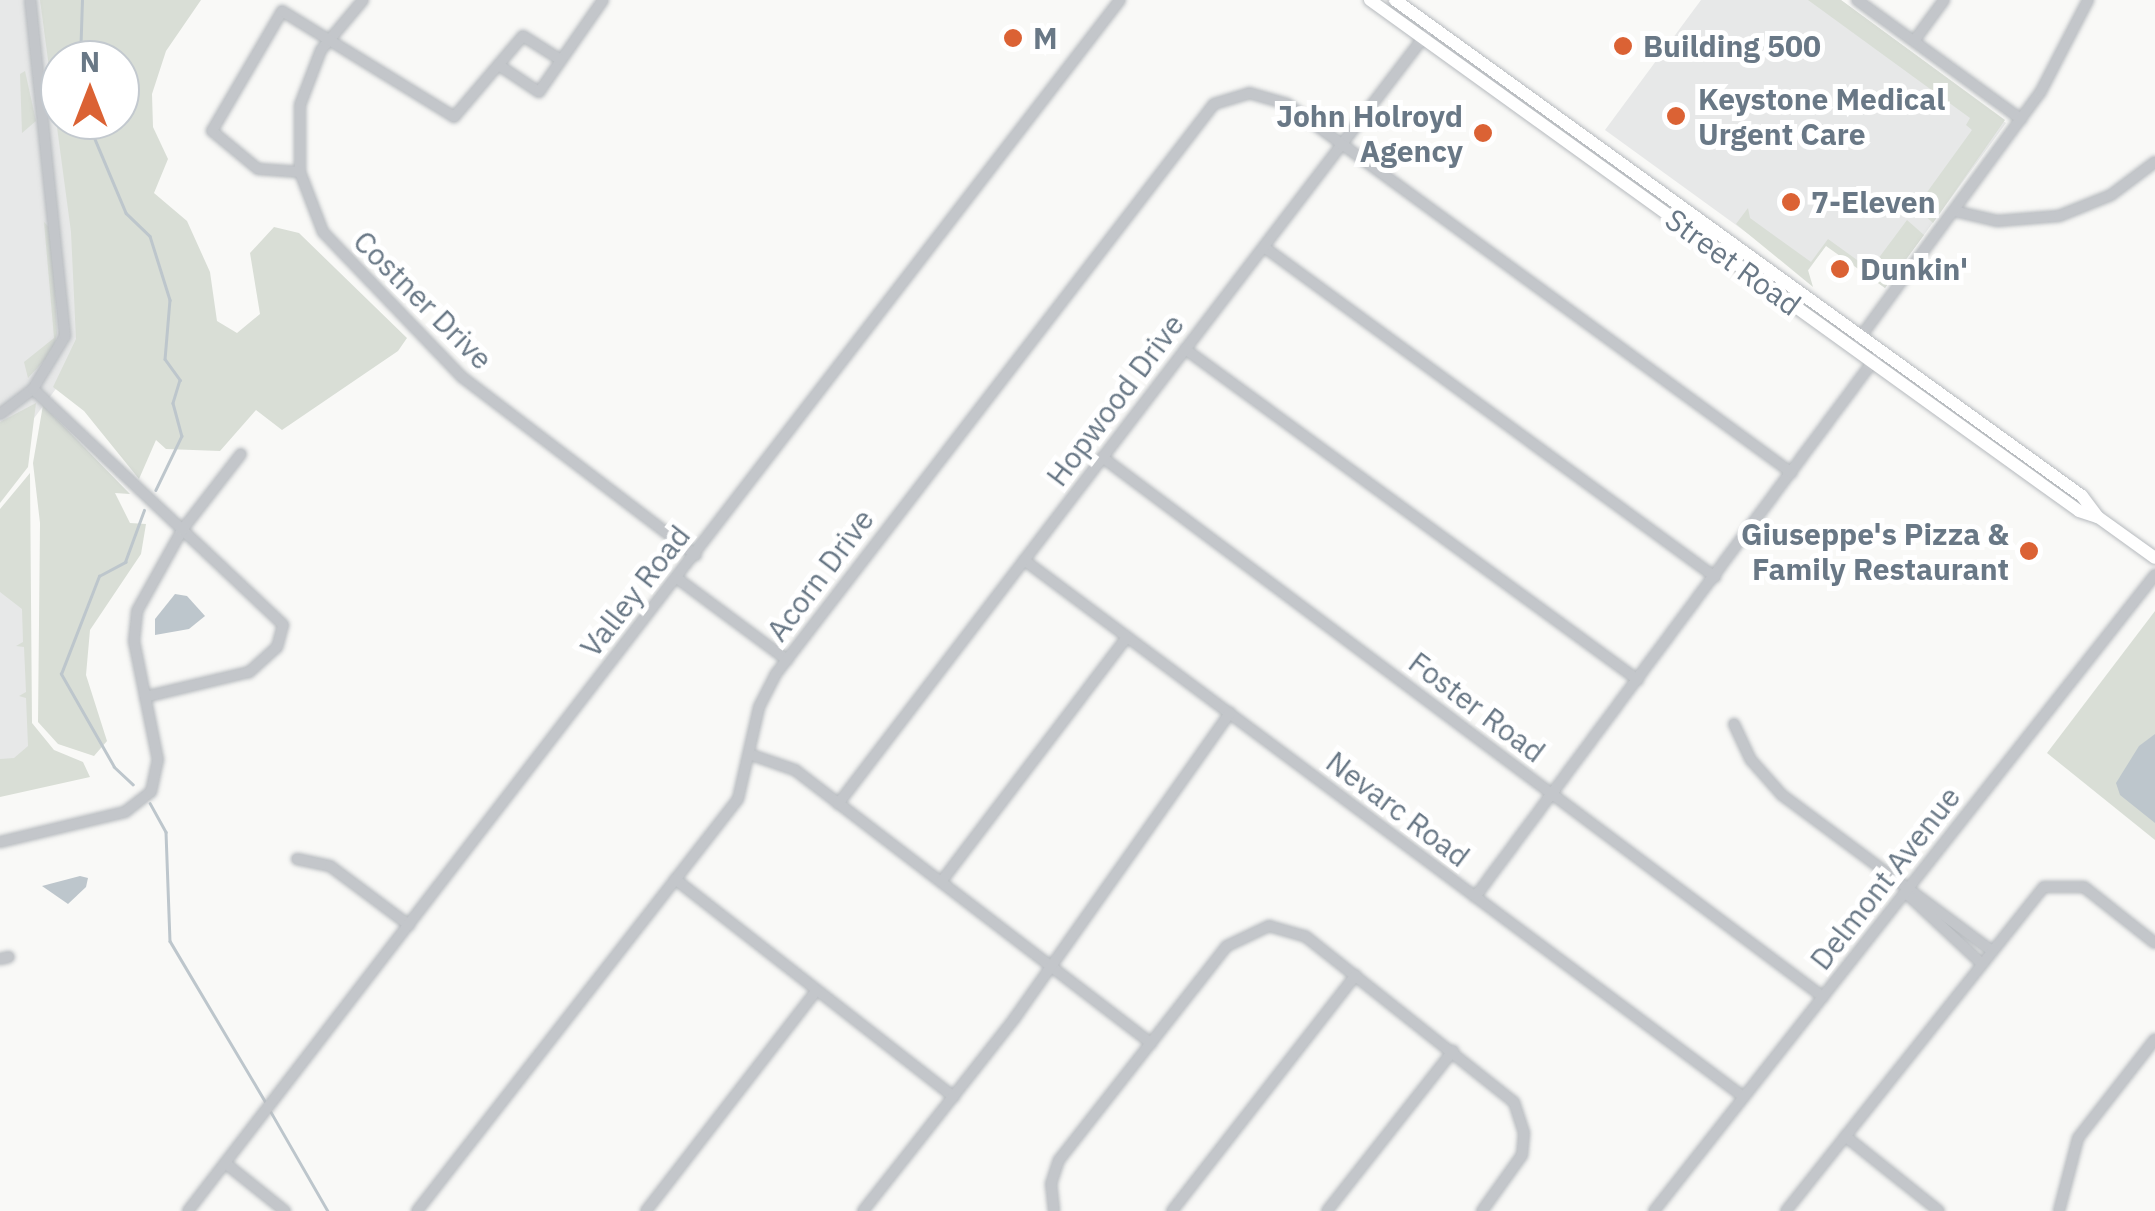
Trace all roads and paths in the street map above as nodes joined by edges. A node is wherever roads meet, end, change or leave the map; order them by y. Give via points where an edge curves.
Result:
1 (30, 0) edge
2 (363, 0) edge
3 (603, 0) edge
4 (1120, 0) edge
5 (1370, 0) edge
6 (1395, 0) edge
7 (1857, 0) edge
8 (1944, 0) edge
9 (2088, 0) edge
10 (1428, 32) junction
11 (327, 41) junction
12 (1914, 41) junction
13 (561, 60) junction
14 (500, 66) junction
15 (2021, 119) junction
16 (1342, 144) junction
17 (2155, 162) edge
18 (300, 172) junction
19 (1954, 211) junction
20 (1264, 247) junction
21 (1857, 342) junction
22 (1185, 349) junction
23 (1877, 357) junction
24 (34, 389) junction
25 (0, 414) edge
26 (241, 454) dead end
27 (1102, 457) junction
28 (1792, 473) junction
29 (182, 530) junction
30 (696, 555) junction
31 (2155, 558) edge
32 (1024, 560) junction
33 (2155, 575) edge
34 (1715, 576) junction
35 (678, 579) junction
36 (1127, 637) junction
37 (787, 660) junction
38 (1638, 680) junction
39 (145, 697) junction
40 (1230, 713) junction
41 (1734, 724) dead end
42 (749, 754) junction
43 (1553, 794) junction
44 (838, 804) junction
45 (0, 842) edge
46 (297, 859) dead end
47 (676, 879) junction
48 (940, 882) junction
49 (1906, 892) junction
50 (1475, 898) junction
51 (410, 925) junction
52 (2155, 943) edge
53 (1991, 950) junction
54 (1981, 963) junction
55 (1051, 966) junction
56 (1356, 975) junction
57 (817, 990) junction
58 (1823, 997) junction
59 (2155, 1039) edge
60 (1151, 1043) junction
61 (1453, 1051) junction
62 (954, 1097) junction
63 (1744, 1098) junction
64 (1845, 1136) junction
65 (225, 1163) junction
66 (188, 1211) edge
67 (285, 1211) edge
68 (417, 1211) edge
69 (646, 1211) edge
70 (863, 1211) edge
71 (1054, 1211) edge
72 (1172, 1211) edge
73 (1327, 1211) edge
74 (1482, 1211) edge
75 (1654, 1211) edge
76 (1786, 1211) edge
77 (1939, 1211) edge
78 (2059, 1211) edge

1 - 24 street via 65,336 61,353
2 - 11 street, Costner Drive
3 - 13 street
4 - 30 street, Valley Road
5 - 10 main road, Street Road
6 - 10 main road, Street Road
7 - 12 street
8 - 12 street
9 - 15 street
10 - 16 street, Hopwood Drive
10 - 21 main road, Street Road
11 - 14 street via 454,117
11 - 18 street, Costner Drive via 300,105
11 - 18 street via 282,11 212,125 214,138 258,169
12 - 15 street
13 - 14 street via 523,36
13 - 14 street via 539,92
15 - 19 street
16 - 20 street, Hopwood Drive
16 - 28 street, Acorn Drive
16 - 37 street, Acorn Drive via 1270,96 1235,95 1207,110
17 - 19 street via 2111,195 2059,216 1997,221
18 - 30 street, Costner Drive via 330,243 422,340
19 - 21 street
20 - 22 street, Hopwood Drive
20 - 34 street
21 - 23 main road, Street Road
22 - 27 street, Hopwood Drive
22 - 38 street
23 - 28 street
23 - 31 main road, Street Road via 2079,511
24 - 25 street
24 - 29 street
26 - 29 street
27 - 32 street, Hopwood Drive
27 - 43 street, Foster Road
28 - 34 street
29 - 39 street via 137,612 134,641
29 - 39 street via 273,609 283,633 250,672
30 - 35 street, Valley Road
32 - 36 street, Nevarc Road
32 - 44 street, Hopwood Drive
33 - 49 street, Delmont Avenue
34 - 38 street
35 - 37 street
35 - 51 street, Valley Road
36 - 40 street, Nevarc Road
36 - 48 street
37 - 42 street, Acorn Drive via 764,694
38 - 43 street
39 - 45 street via 158,760 152,792 125,812
40 - 50 street, Nevarc Road
40 - 55 street
41 - 49 street via 1774,787
42 - 44 street via 782,763
42 - 47 street, Acorn Drive via 738,799
43 - 50 street
43 - 58 street, Foster Road
44 - 48 street
46 - 51 street via 325,863
47 - 57 street
47 - 68 street, Acorn Drive
48 - 55 street
49 - 53 street
49 - 54 street via 1922,915
49 - 58 street, Delmont Avenue
50 - 63 street, Nevarc Road
51 - 65 street, Valley Road
52 - 53 street via 2084,887 2067,882 2036,892
53 - 54 street
54 - 64 street
55 - 60 street
55 - 62 street
56 - 60 street via 1300,932 1269,926 1237,937
56 - 61 street
56 - 72 street
57 - 62 street
57 - 69 street
58 - 63 street, Delmont Avenue
59 - 78 street via 2078,1138 2062,1178
60 - 71 street via 1059,1160 1051,1184
61 - 73 street
61 - 74 street via 1506,1093 1520,1113 1522,1155
62 - 70 street
63 - 75 street, Delmont Avenue
64 - 76 street
64 - 77 street
65 - 66 street, Valley Road
65 - 67 street

